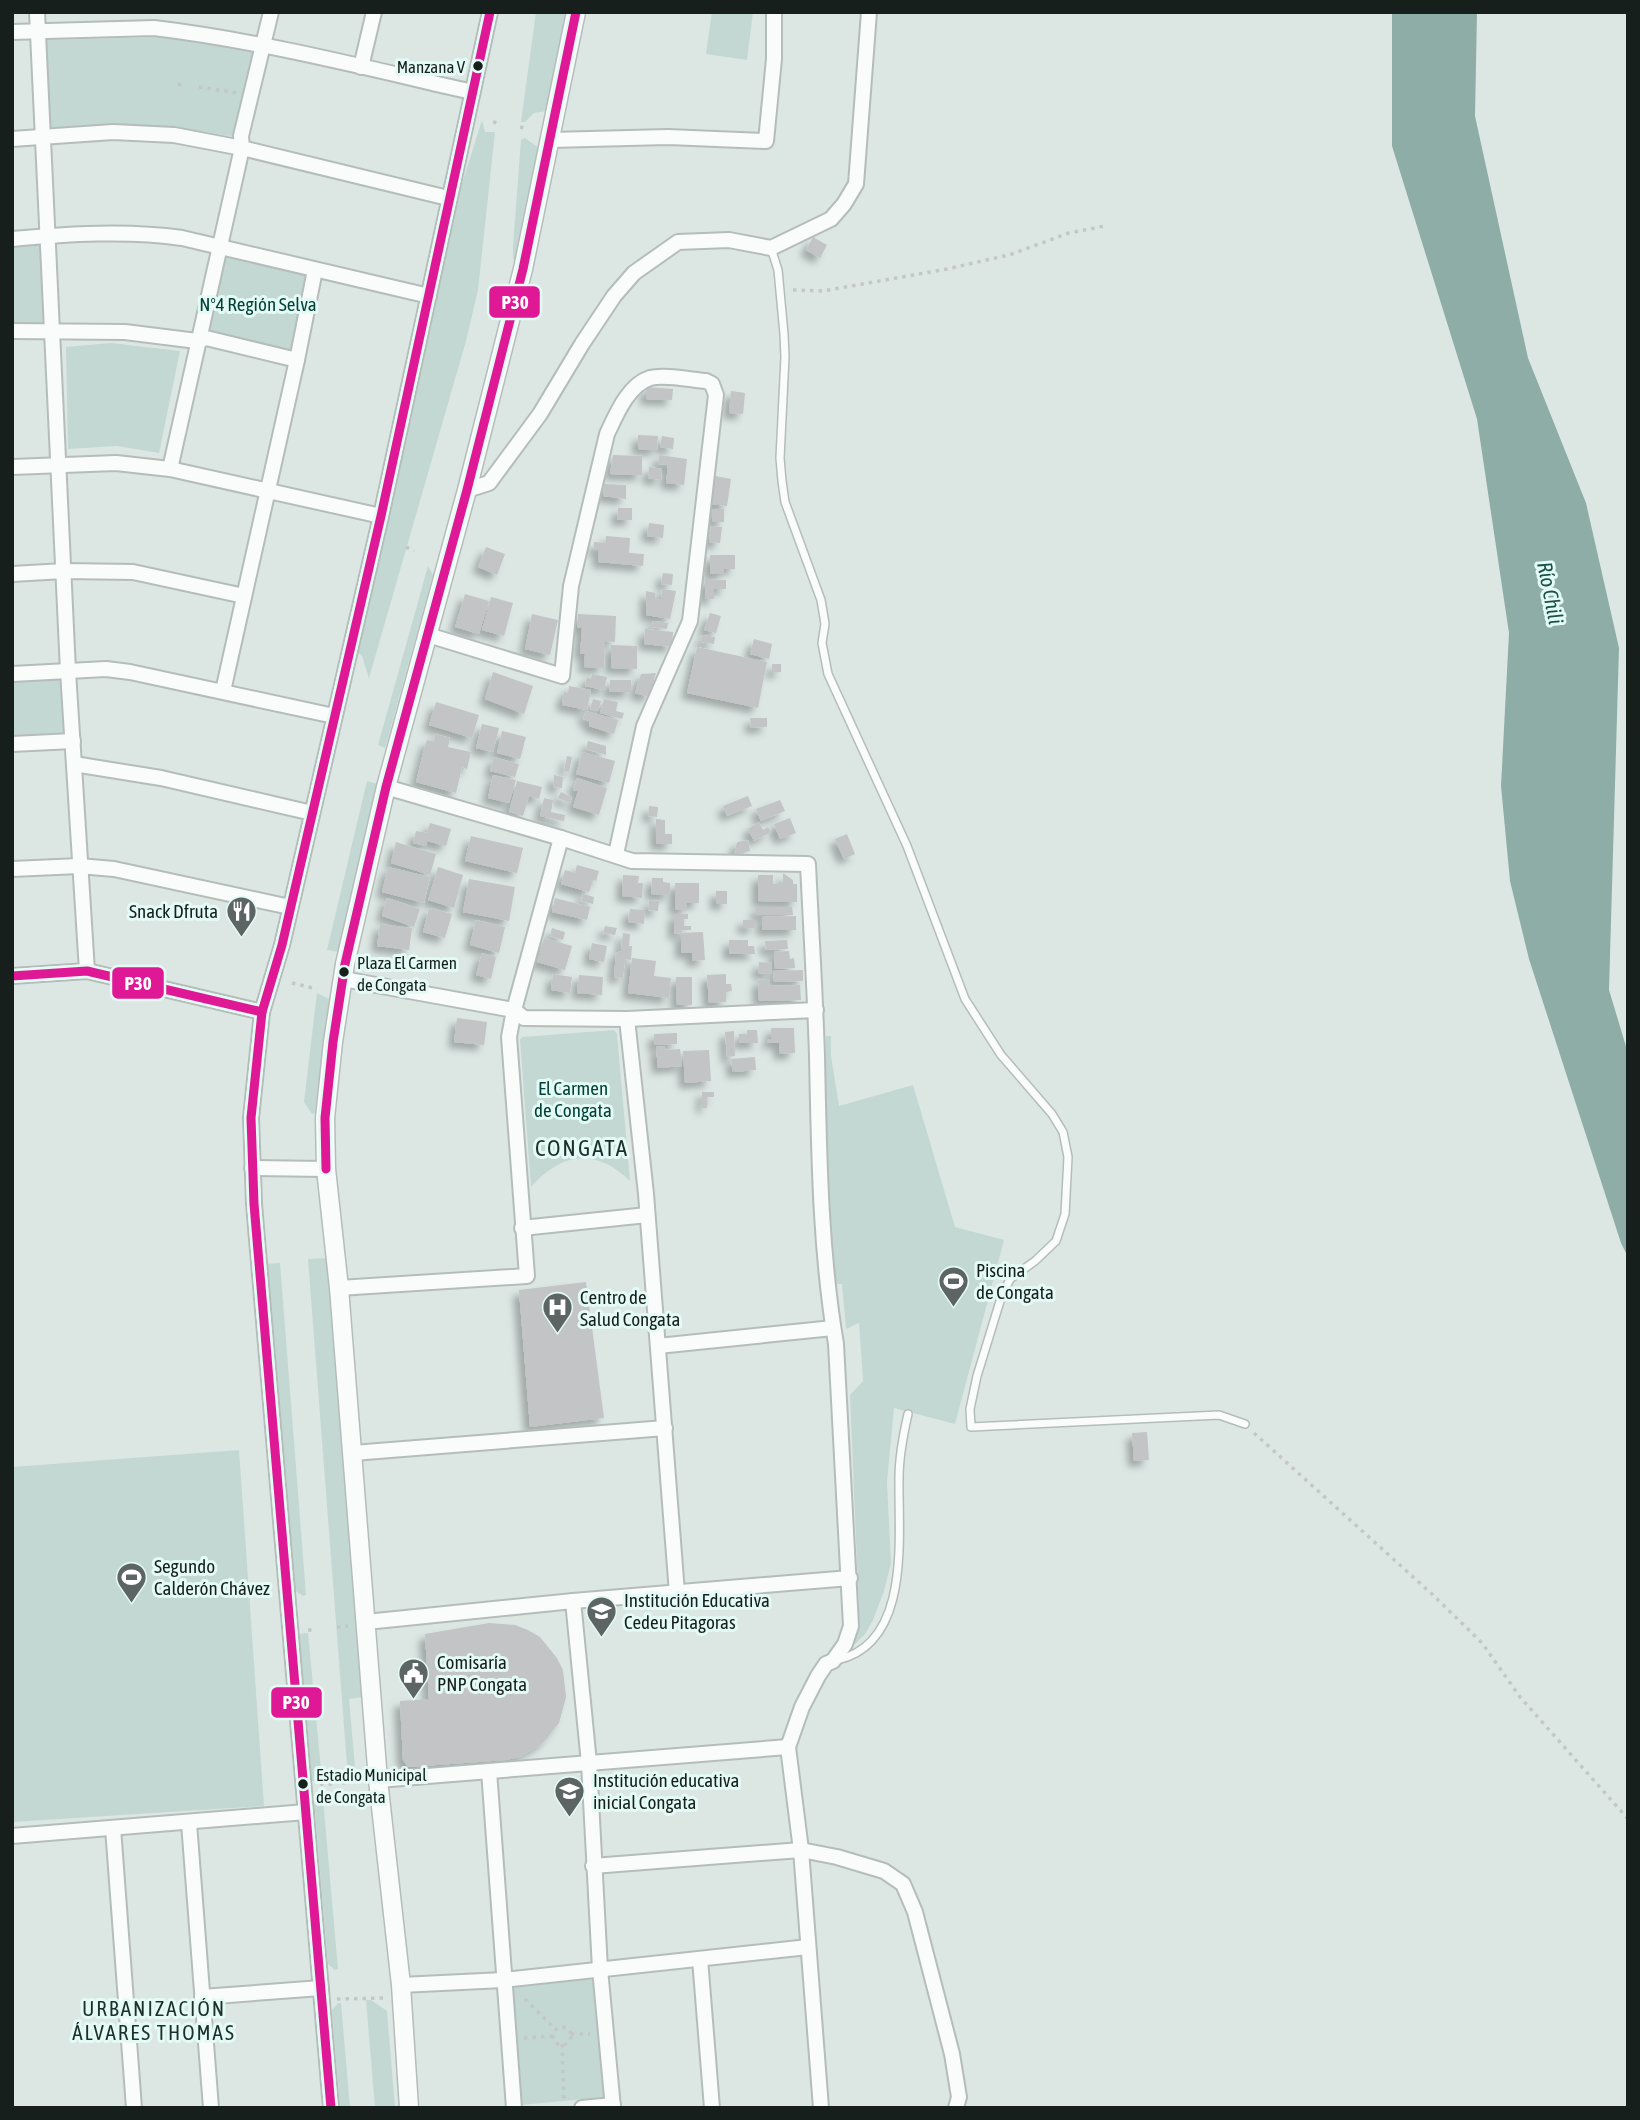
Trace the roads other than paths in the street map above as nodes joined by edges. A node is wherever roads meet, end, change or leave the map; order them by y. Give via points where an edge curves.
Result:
1 (37, 12) edge
2 (271, 12) edge
3 (374, 12) edge
4 (490, 12) edge
5 (576, 12) edge
6 (774, 12) edge
7 (869, 12) edge
8 (37, 30) junction
9 (12, 32) edge
10 (263, 44) junction
11 (362, 67) junction
12 (472, 92) junction
13 (42, 137) junction
14 (12, 139) edge
15 (550, 140) junction
16 (242, 148) junction
17 (448, 198) junction
18 (48, 236) junction
19 (12, 239) edge
20 (219, 248) junction
21 (771, 248) junction
22 (314, 270) junction
23 (429, 296) junction
24 (51, 330) junction
25 (12, 331) edge
26 (197, 341) junction
27 (297, 360) junction
28 (59, 464) junction
29 (12, 467) edge
30 (170, 469) junction
31 (267, 491) junction
32 (467, 491) junction
33 (381, 516) junction
34 (64, 571) junction
35 (12, 574) edge
36 (244, 596) junction
37 (428, 635) junction
38 (68, 671) junction
39 (12, 674) edge
40 (223, 691) junction
41 (334, 716) junction
42 (73, 741) junction
43 (12, 744) edge
44 (74, 764) junction
45 (386, 787) junction
46 (312, 813) junction
47 (561, 838) junction
48 (616, 855) junction
49 (79, 866) junction
50 (12, 869) edge
51 (290, 907) junction
52 (87, 971) junction
53 (12, 976) edge
54 (343, 979) junction
55 (514, 1010) junction
56 (816, 1010) junction
57 (262, 1012) junction
58 (627, 1019) junction
59 (252, 1168) junction
60 (326, 1169) junction
61 (647, 1215) junction
62 (523, 1228) junction
63 (339, 1288) junction
64 (833, 1328) junction
65 (658, 1346) junction
66 (908, 1414) dead end
67 (1245, 1424) road end
68 (664, 1428) junction
69 (353, 1454) junction
70 (850, 1578) junction
71 (677, 1593) junction
72 (573, 1601) junction
73 (358, 1624) junction
74 (833, 1661) junction
75 (788, 1747) junction
76 (589, 1763) junction
77 (489, 1771) junction
78 (369, 1781) junction
79 (306, 1812) junction
80 (189, 1823) junction
81 (113, 1828) junction
82 (12, 1836) edge
83 (801, 1850) junction
84 (593, 1866) junction
85 (808, 1947) junction
86 (701, 1959) junction
87 (600, 1969) junction
88 (503, 1980) junction
89 (401, 1985) junction
90 (326, 1993) junction
91 (201, 1997) junction
92 (579, 2103) edge
93 (613, 2106) edge
94 (134, 2108) edge
95 (211, 2108) edge
96 (331, 2108) edge
97 (409, 2108) edge
98 (514, 2108) edge
99 (712, 2108) edge
100 (821, 2108) edge
101 (956, 2108) edge

1 - 8 street
2 - 10 street
3 - 11 street
4 - 12 street
5 - 15 street
6 - 15 street via 766,141 668,137
7 - 21 street via 856,184 831,219
8 - 9 street
8 - 10 street via 154,28
8 - 13 street
10 - 11 street
10 - 16 street
11 - 12 street
12 - 17 street
13 - 14 street
13 - 16 street via 143,132
13 - 18 street
15 - 32 street
16 - 17 street
16 - 20 street
17 - 23 street
18 - 19 street
18 - 20 street via 157,234
18 - 24 street
20 - 22 street
20 - 26 street
21 - 32 street via 729,240 678,242 634,273 489,483
21 - 67 lane via 778,270 785,357 782,481 785,502 821,600 828,674 907,846 965,999 1001,1055 1052,1114 1063,1132 1068,1157 1065,1214 1056,1241 1010,1279 977,1376 971,1427 1219,1415
22 - 23 street
22 - 27 street
23 - 33 street
24 - 25 street
24 - 26 street via 125,331
24 - 28 street
26 - 27 street via 206,338
26 - 30 street
27 - 31 street
28 - 29 street
28 - 30 street
28 - 34 street
30 - 31 street
31 - 33 street
31 - 36 street
32 - 37 street
33 - 41 street
34 - 35 street
34 - 36 street via 133,572
34 - 38 street
36 - 40 street
37 - 45 street
37 - 48 street via 562,676 572,586 614,418 633,390 651,377 712,384 716,395 690,621 644,726
38 - 39 street
38 - 40 street via 118,670
38 - 42 street
40 - 41 street
41 - 46 street
42 - 43 street
42 - 44 street
44 - 46 street via 161,778
44 - 49 street
45 - 47 street
45 - 54 street
46 - 51 street
47 - 48 street
47 - 55 street
48 - 56 street via 632,862 808,864
49 - 50 street
49 - 51 street via 114,869
49 - 52 street
51 - 57 street
52 - 53 street
52 - 57 street
54 - 55 street
54 - 60 street via 325,1118
55 - 58 street via 524,1018
55 - 62 street via 509,1042
56 - 58 street
56 - 64 street via 820,1162
57 - 59 street via 251,1118
58 - 61 street
59 - 60 street
59 - 79 street
60 - 63 street
61 - 62 street
61 - 65 street
62 - 63 street via 527,1276
63 - 69 street
64 - 65 street
64 - 70 street
65 - 68 street
66 - 74 lane via 900,1450 899,1564 890,1610 872,1642 859,1653
68 - 69 street
68 - 71 street
69 - 73 street
70 - 71 street
70 - 74 street via 849,1632
71 - 72 street
72 - 73 street
72 - 76 street
73 - 78 street
74 - 75 street via 818,1676
75 - 76 street
75 - 83 street
76 - 77 street
76 - 84 street
77 - 78 street
77 - 88 street
78 - 89 street
79 - 80 street
79 - 90 street
80 - 81 street
80 - 91 street
81 - 82 street
81 - 94 street
83 - 84 street
83 - 85 street
83 - 101 street via 884,1871 903,1884 915,1912 952,2054 959,2097
84 - 87 street
85 - 86 street
85 - 100 street
86 - 87 street
86 - 99 street
87 - 88 street
87 - 93 street
88 - 89 street
88 - 98 street
89 - 97 street
90 - 91 street
90 - 96 street
91 - 95 street
92 - 93 street

